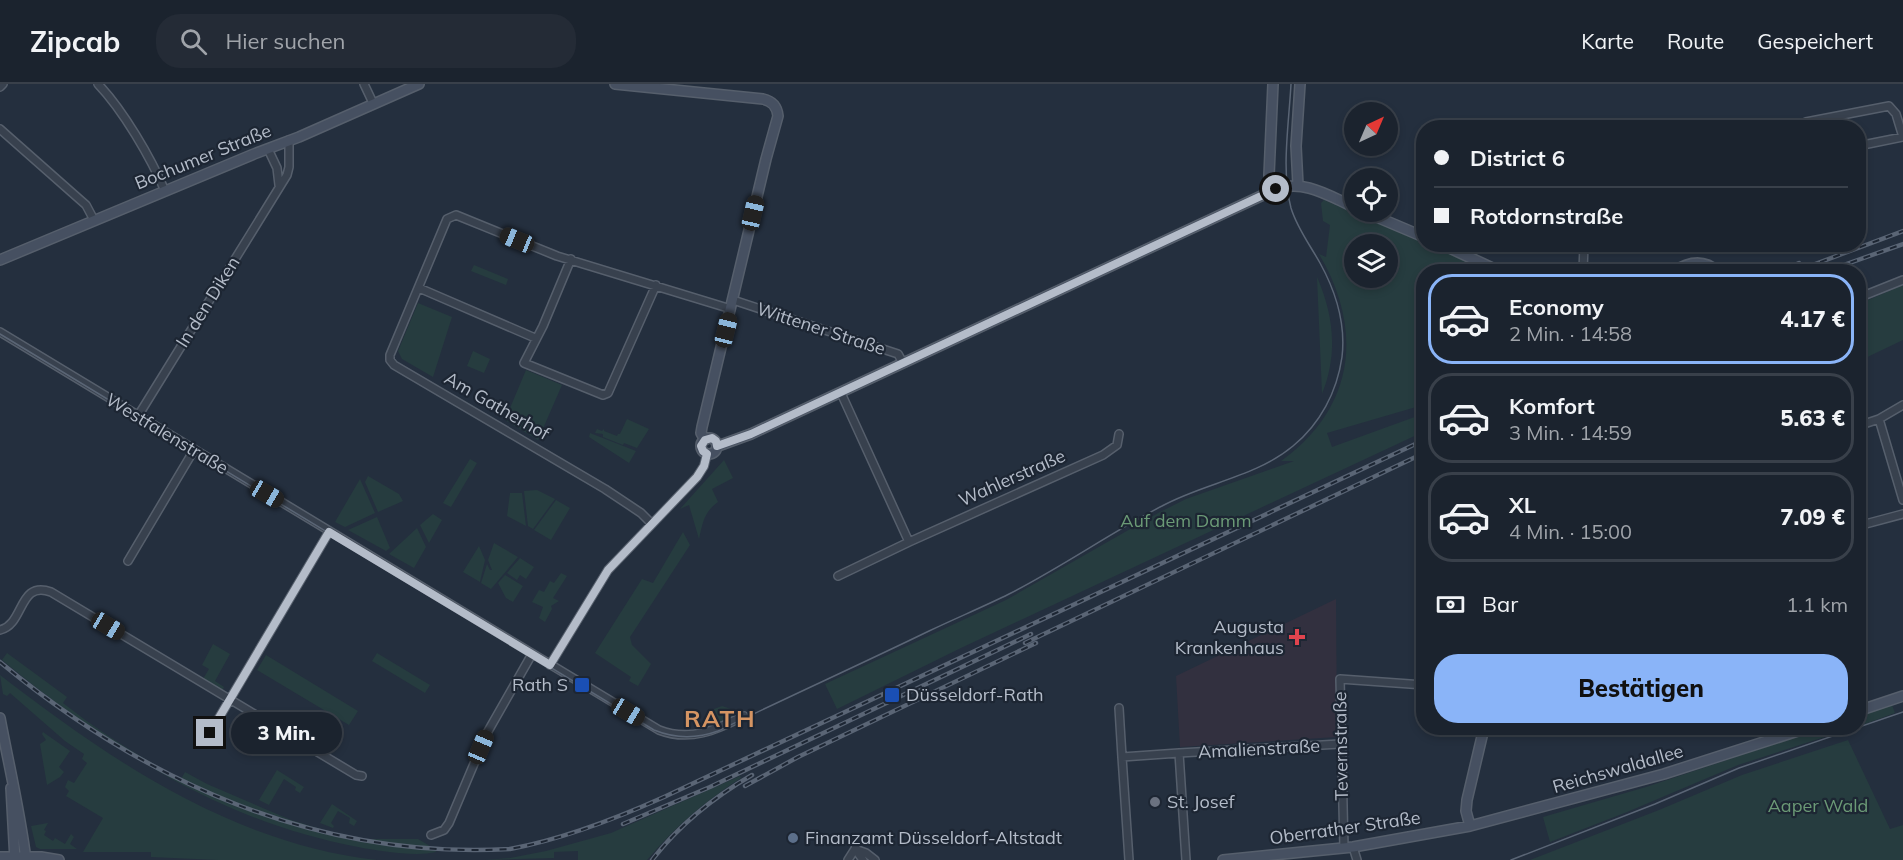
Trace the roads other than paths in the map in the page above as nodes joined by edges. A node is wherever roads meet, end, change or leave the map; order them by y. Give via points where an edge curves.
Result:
1 (3, 84) edge
2 (98, 84) edge
3 (364, 84) edge
4 (418, 84) edge
5 (615, 84) edge
6 (1273, 84) edge
7 (1300, 84) edge
8 (0, 87) edge
9 (373, 103) junction
10 (1816, 120) edge
11 (0, 129) edge
12 (1903, 137) edge
13 (289, 140) junction
14 (1866, 144) edge
15 (268, 148) junction
16 (1298, 185) junction
17 (279, 188) junction
18 (1276, 189) junction
19 (165, 191) junction
20 (1344, 203) edge
21 (94, 220) junction
22 (1389, 222) edge
23 (1416, 234) edge
24 (1458, 252) edge
25 (570, 259) junction
26 (0, 260) edge
27 (1484, 264) edge
28 (1690, 264) edge
29 (1706, 264) edge
30 (1903, 280) edge
31 (656, 285) junction
32 (418, 288) junction
33 (1866, 295) edge
34 (732, 305) junction
35 (0, 332) edge
36 (536, 338) junction
37 (903, 363) junction
38 (841, 393) junction
39 (1903, 405) edge
40 (138, 416) junction
41 (1879, 419) junction
42 (1866, 423) edge
43 (1119, 434) dead end
44 (705, 440) junction
45 (717, 446) junction
46 (194, 450) junction
47 (707, 454) junction
48 (1903, 500) edge
49 (1903, 514) edge
50 (652, 524) junction
51 (1866, 524) edge
52 (329, 532) junction
53 (909, 542) junction
54 (128, 561) dead end
55 (838, 576) dead end
56 (0, 630) edge
57 (532, 654) junction
58 (550, 665) junction
59 (1416, 684) edge
60 (1903, 696) edge
61 (230, 700) junction
62 (1119, 708) dead end
63 (1866, 708) edge
64 (744, 716) dead end
65 (0, 718) edge
66 (210, 733) dead end
67 (1482, 735) edge
68 (1785, 735) edge
69 (1340, 744) junction
70 (1179, 753) junction
71 (1122, 757) junction
72 (362, 776) dead end
73 (1470, 826) junction
74 (431, 836) dead end
75 (856, 841) dead end
76 (1349, 848) junction
77 (855, 849) junction
78 (0, 857) edge
79 (21, 859) edge
80 (59, 860) edge
81 (848, 860) edge
82 (862, 860) edge
83 (875, 860) edge
84 (1129, 860) edge
85 (1186, 860) edge
86 (1223, 860) edge
87 (1357, 860) edge

1 - 8 street
2 - 19 street via 128,124
3 - 9 street
4 - 9 street, Bochumer Straße
5 - 34 street via 763,99 776,107 778,116
6 - 18 street via 1269,175
7 - 16 street
9 - 13 street, Bochumer Straße
10 - 12 street via 1889,106 1896,114
11 - 21 street via 86,205
12 - 14 street
13 - 15 street, Bochumer Straße
13 - 17 street, In den Diken via 289,167
15 - 17 street via 278,168
15 - 19 street, Bochumer Straße
16 - 18 street
16 - 20 street
17 - 40 street, In den Diken
18 - 37 street
19 - 21 street, Bochumer Straße
21 - 26 street, Bochumer Straße
22 - 23 street
24 - 27 street
25 - 31 street, Am Gatherhof
25 - 32 street, Am Gatherhof via 456,215 447,219
25 - 36 street
28 - 29 street
30 - 33 street
31 - 34 street, Am Gatherhof
31 - 36 street via 608,393 603,395 524,363
32 - 36 street
32 - 50 street, Am Gatherhof via 390,355 394,365 605,489
34 - 37 street, Wittener Straße via 898,354
34 - 44 street via 702,427
35 - 40 street, Westfalenstraße
37 - 38 street
38 - 45 street
38 - 53 street
39 - 41 street
40 - 46 street, Westfalenstraße
41 - 42 street
41 - 48 street
43 - 53 street, Wahlerstraße via 1117,445 1103,455
44 - 45 street via 712,438
44 - 47 street via 701,446
45 - 47 street via 714,453
46 - 52 street, Westfalenstraße
46 - 54 street
47 - 50 street via 697,477
49 - 51 street
50 - 58 street via 601,580
52 - 57 street, Westfalenstraße
52 - 61 street
53 - 55 street, Wahlerstraße
56 - 61 street via 9,626 31,592 51,592
57 - 58 street, Westfalenstraße
57 - 74 street via 487,733 449,823
58 - 64 street, Westfalenstraße via 665,732 699,734
59 - 69 street, Tevernstraße via 1340,679
60 - 63 street
61 - 66 street
61 - 72 street
62 - 71 street
65 - 79 street via 18,802
67 - 73 street via 1467,800
68 - 73 street, Reichswaldallee via 1664,774
69 - 70 street, Amalienstraße
69 - 76 street, Tevernstraße
70 - 71 street, Amalienstraße
70 - 85 street
71 - 84 street
73 - 76 street, Oberrather Straße
75 - 77 street
76 - 86 street, Oberrather Straße
76 - 87 street, Tevernstraße
77 - 81 street
77 - 82 street
77 - 83 street
78 - 79 street
79 - 80 street

